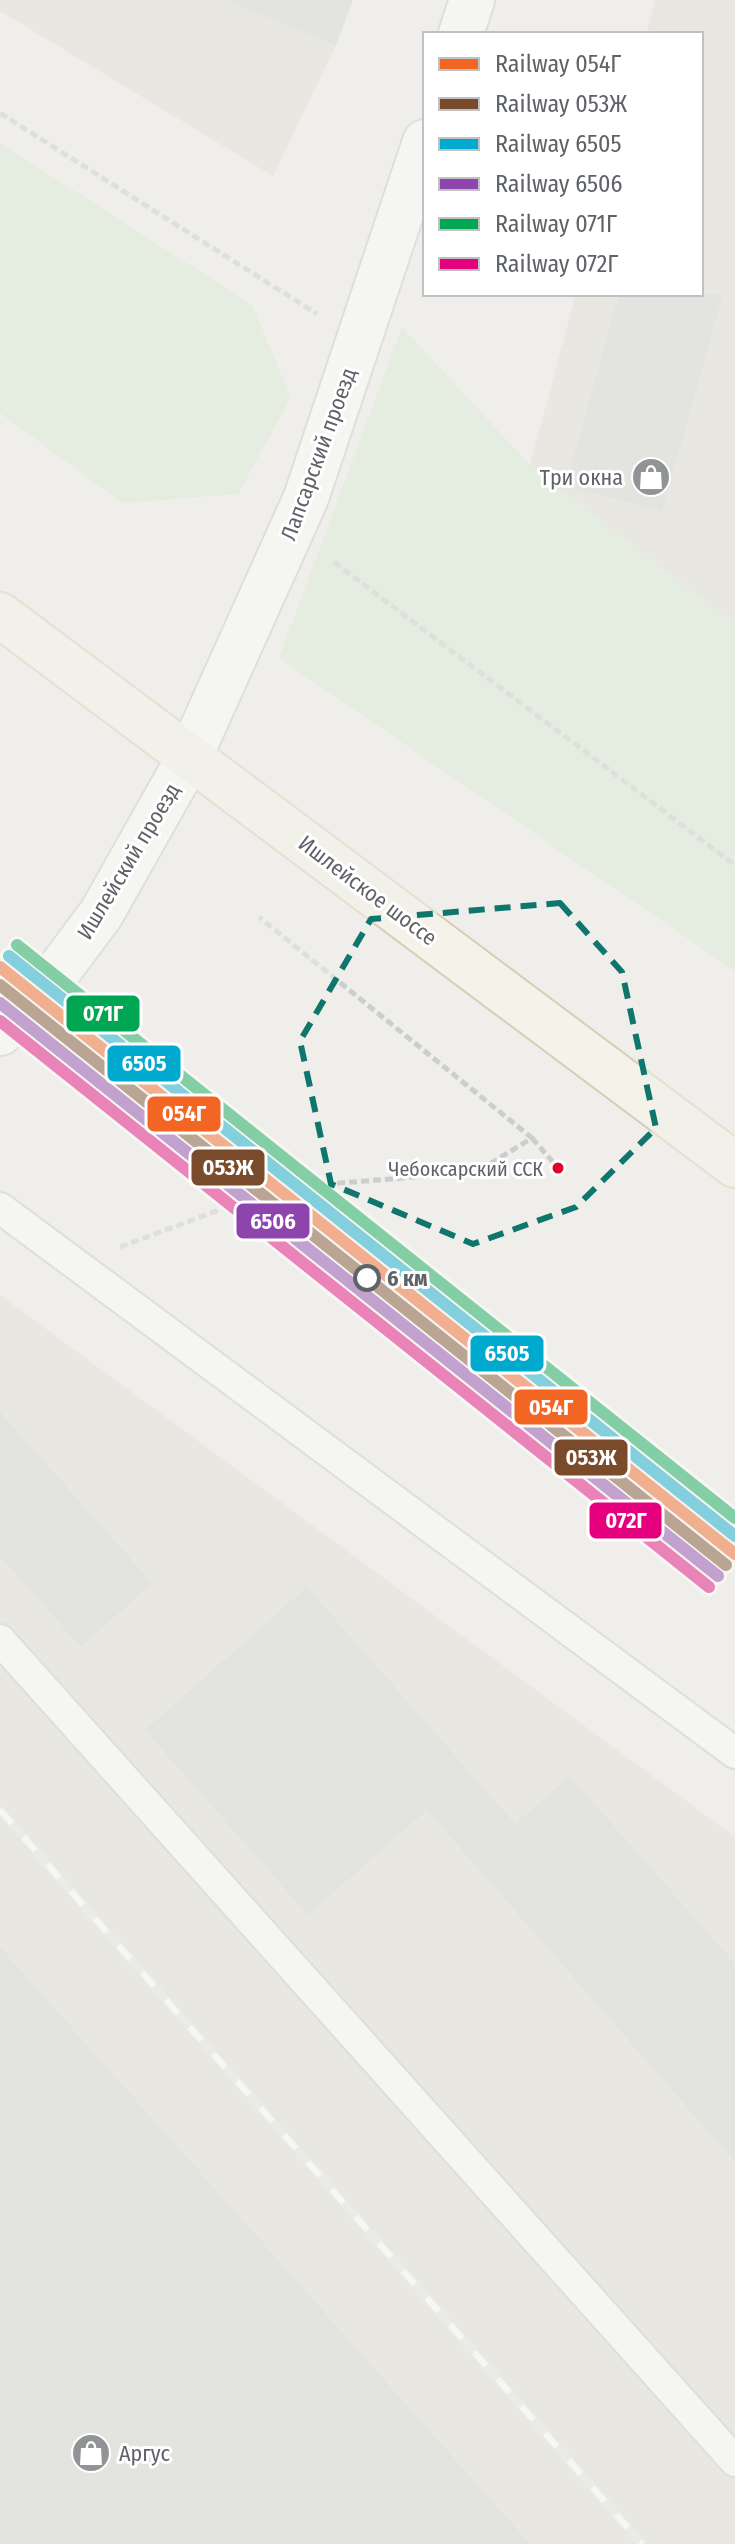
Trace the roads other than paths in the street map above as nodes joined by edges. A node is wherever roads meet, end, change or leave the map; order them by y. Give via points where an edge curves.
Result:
1 (472, 0) edge
2 (462, 32) edge
3 (423, 148) edge
4 (0, 615) edge
5 (189, 758) junction
6 (0, 1033) edge
7 (735, 1165) edge
8 (0, 1208) edge
9 (0, 1640) edge
10 (735, 1753) edge
11 (735, 2461) edge

1 - 2 street
3 - 5 street, Лапсарский проезд via 306,498
4 - 5 main road, Ишлейское шоссе
5 - 6 street, Ишлейский проезд via 101,914 39,997
5 - 7 main road, Ишлейское шоссе
8 - 10 lane
9 - 11 lane

